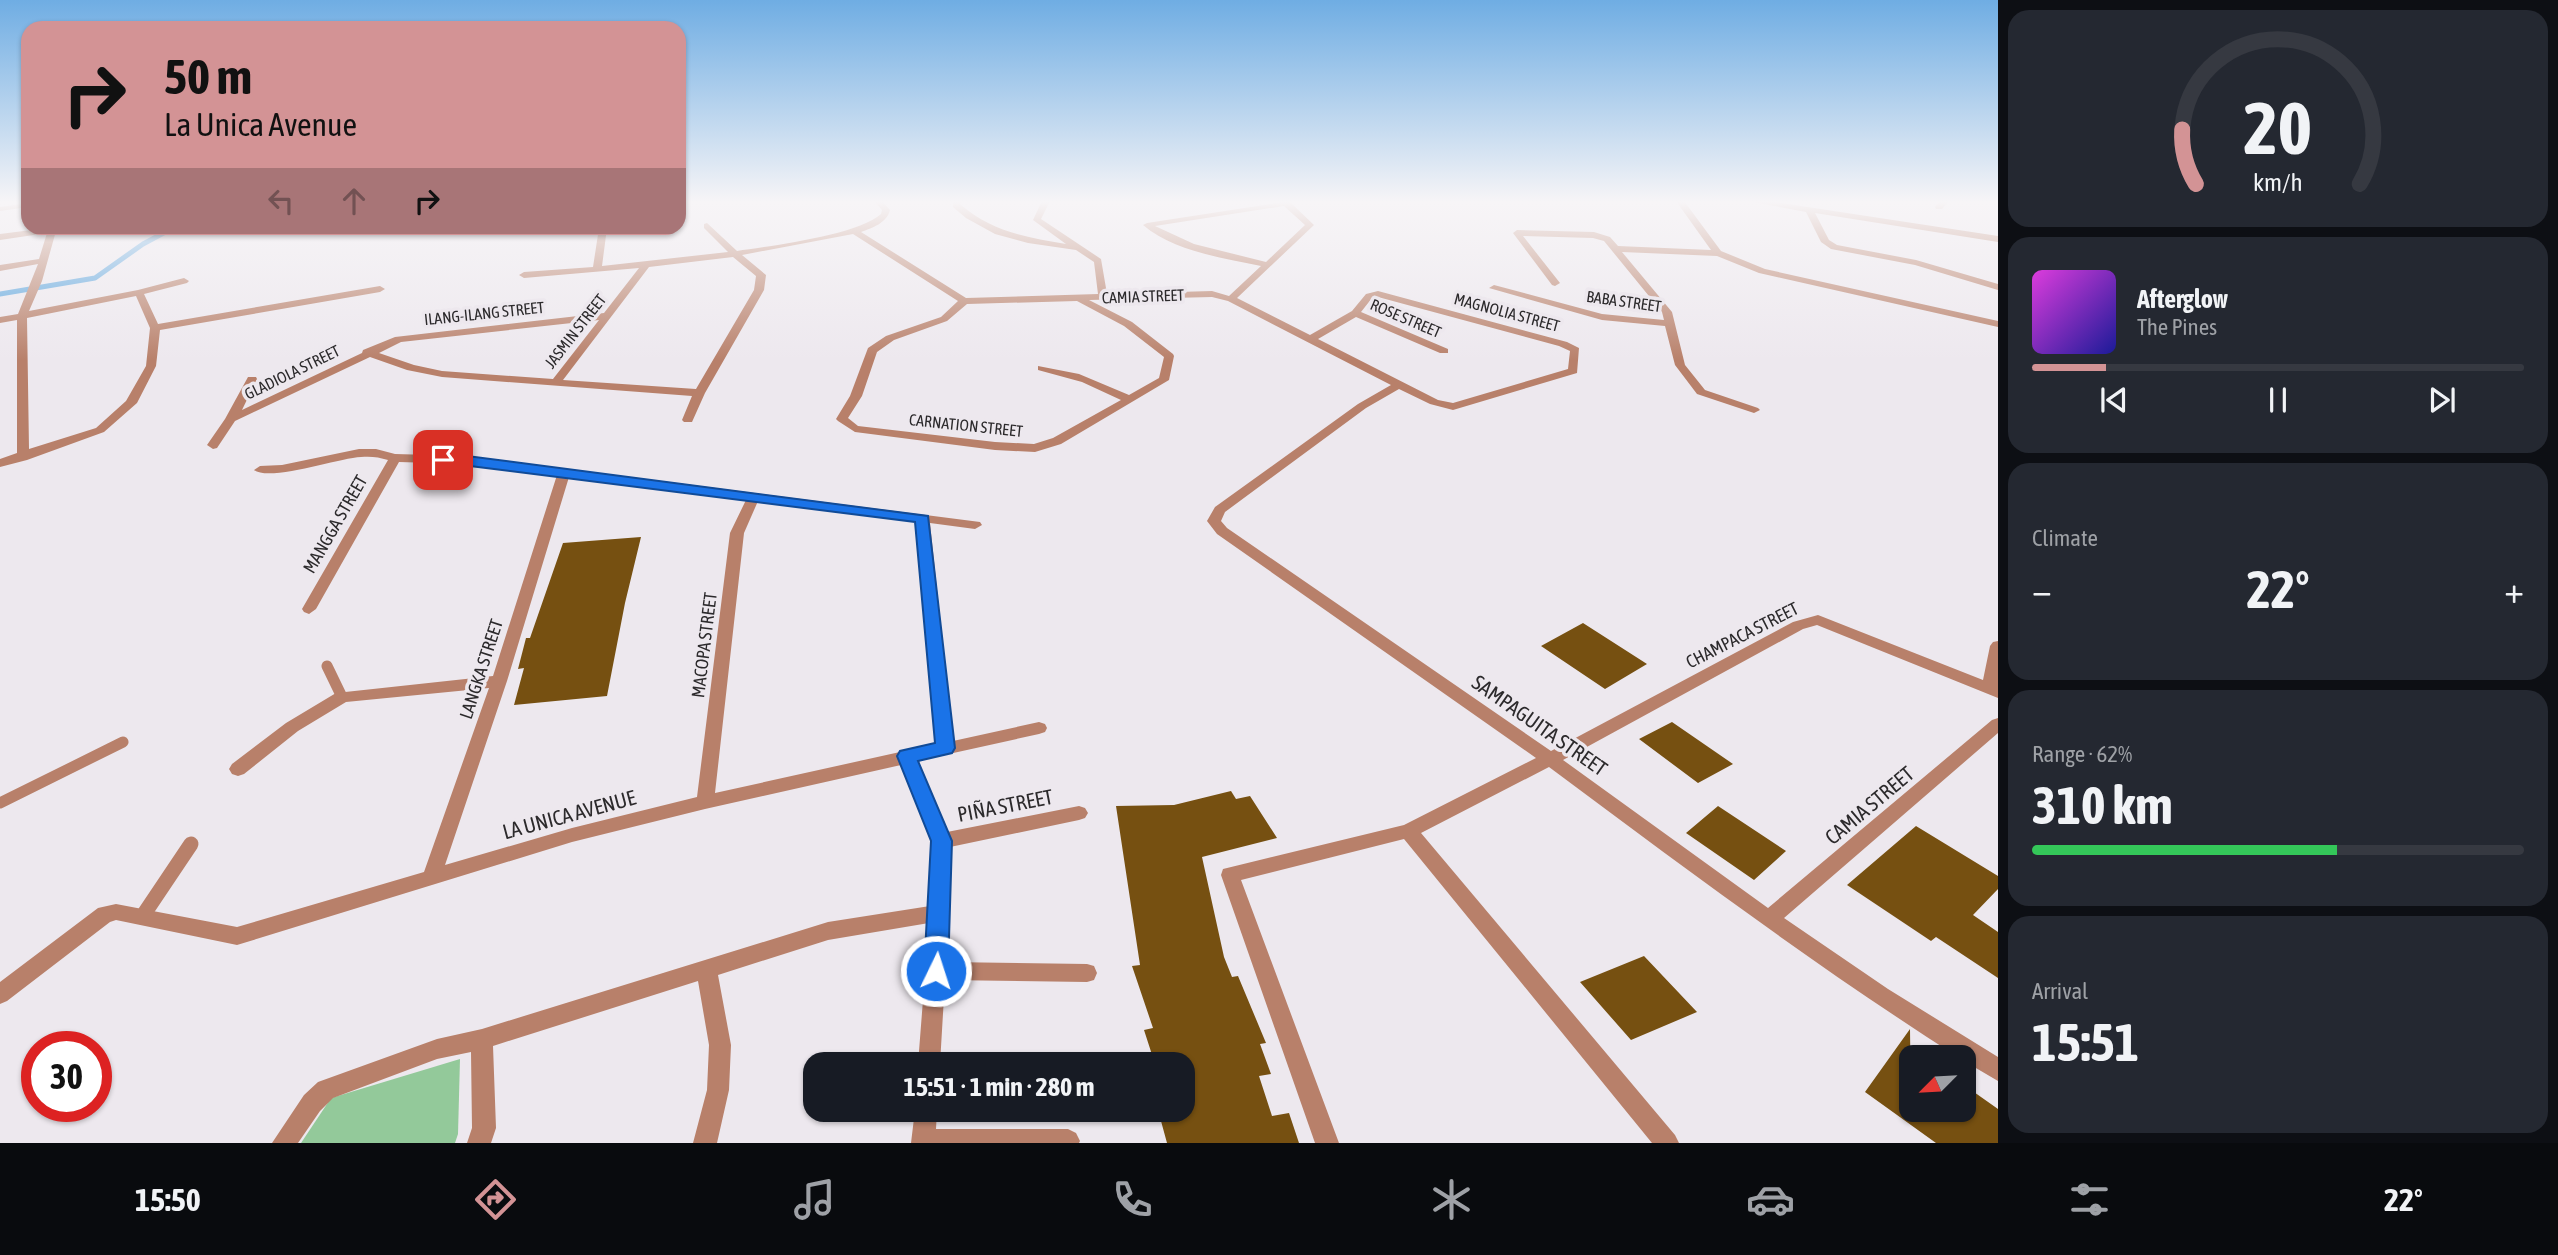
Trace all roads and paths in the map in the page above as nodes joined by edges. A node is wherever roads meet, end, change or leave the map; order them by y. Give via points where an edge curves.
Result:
1 (45, 254) edge
2 (599, 254) edge
3 (739, 254) edge
4 (891, 254) edge
5 (1088, 254) edge
6 (1226, 254) edge
7 (1280, 254) edge
8 (1533, 254) edge
9 (1620, 254) edge
10 (1721, 254) edge
11 (1872, 254) edge
12 (736, 255) junction
13 (42, 261) junction
14 (645, 265) junction
15 (1269, 265) junction
16 (0, 268) edge
17 (597, 269) junction
18 (524, 275) dead end
19 (184, 281) dead end
20 (1555, 283) dead end
21 (1998, 287) edge
22 (1494, 288) dead end
23 (380, 289) dead end
24 (139, 293) junction
25 (1077, 298) junction
26 (1103, 298) junction
27 (1231, 299) junction
28 (964, 300) junction
29 (1355, 313) junction
30 (22, 316) junction
31 (607, 316) junction
32 (0, 320) edge
33 (1668, 323) junction
34 (1998, 324) edge
35 (155, 328) junction
36 (1311, 339) junction
37 (1444, 351) dead end
38 (367, 352) junction
39 (1042, 368) dead end
40 (252, 379) dead end
41 (556, 382) junction
42 (1399, 385) junction
43 (699, 393) junction
44 (1128, 399) junction
45 (1754, 410) dead end
46 (231, 419) junction
47 (688, 420) dead end
48 (214, 445) dead end
49 (23, 457) junction
50 (395, 458) junction
51 (0, 463) edge
52 (260, 470) dead end
53 (564, 473) junction
54 (754, 497) junction
55 (923, 519) junction
56 (975, 525) dead end
57 (309, 609) dead end
58 (1998, 646) edge
59 (327, 666) dead end
60 (499, 681) junction
61 (1993, 690) edge
62 (342, 697) junction
63 (1998, 724) edge
64 (1039, 728) dead end
65 (123, 741) dead end
66 (945, 748) junction
67 (906, 756) junction
68 (1550, 759) junction
69 (238, 769) dead end
70 (705, 802) junction
71 (0, 803) edge
72 (1079, 813) dead end
73 (1408, 831) junction
74 (941, 841) junction
75 (191, 844) dead end
76 (432, 876) junction
77 (940, 913) junction
78 (142, 917) junction
79 (1769, 919) junction
80 (706, 968) junction
81 (936, 971) junction
82 (1087, 973) dead end
83 (0, 994) edge
84 (482, 1039) junction
85 (930, 1052) edge
86 (1998, 1070) edge
87 (925, 1122) edge
88 (1068, 1141) dead end
89 (923, 1142) edge
90 (284, 1143) edge
91 (479, 1143) edge
92 (705, 1143) edge
93 (1327, 1143) edge
94 (1667, 1143) edge

1 - 13 street
2 - 17 street
3 - 12 street
4 - 28 street
5 - 26 street via 1098,261
6 - 15 street
7 - 15 street
8 - 20 street
9 - 33 street via 1667,312
10 - 34 street via 1776,276
11 - 21 street
12 - 14 street
12 - 43 street via 761,275 760,290
13 - 16 street
13 - 30 street
14 - 17 street
14 - 31 street, JASMIN STREET
15 - 27 street
17 - 18 street
19 - 24 street
22 - 33 street, BABA STREET via 1602,317
23 - 35 street
24 - 30 street
24 - 35 street
25 - 26 street, CAMIA STREET
25 - 28 street, CAMIA STREET
25 - 44 street, CARNATION STREET via 1128,324 1169,356 1164,380
26 - 27 street, CAMIA STREET via 1212,294
27 - 36 street, CAMIA STREET
28 - 44 street, CARNATION STREET via 944,319 890,338 872,350 856,396 842,419 855,429 1035,448 1056,441
29 - 36 street, MAGNOLIA STREET
29 - 37 street, ROSE STREET
29 - 42 street, MAGNOLIA STREET via 1369,296 1378,294 1575,350 1573,371 1453,407
30 - 32 street
30 - 49 street
31 - 38 street, ILANG-ILANG STREET via 399,339
31 - 41 street, JASMIN STREET
33 - 45 street via 1680,365 1701,392
35 - 49 street via 151,366 131,403 100,430
36 - 42 street, MAGNOLIA STREET
38 - 41 street via 424,372
38 - 46 street, GLADIOLA STREET
39 - 44 street via 1098,383
40 - 46 street, GLADIOLA STREET
41 - 43 street
42 - 68 street, SAMPAGUITA STREET via 1362,406 1220,510 1214,520 1222,531
43 - 47 street
46 - 48 street, GLADIOLA STREET
49 - 51 street
50 - 52 street via 359,453
50 - 53 street via 467,460
50 - 57 street, MANGGA STREET
53 - 54 street
53 - 60 street, LANGKA STREET
54 - 55 street
54 - 70 street, MACOPA STREET via 737,533
55 - 56 street
55 - 66 street
58 - 61 street
59 - 62 lane
60 - 62 street
60 - 76 street, LANGKA STREET
61 - 68 street, CHAMPACA STREET via 1818,620 1810,621
62 - 69 street via 292,727
63 - 79 street, CAMIA STREET
64 - 66 street, LA UNICA AVENUE
65 - 71 lane
66 - 67 street, LA UNICA AVENUE
67 - 70 street, LA UNICA AVENUE
67 - 74 street
68 - 73 street, CHAMPACA STREET
68 - 79 street, SAMPAGUITA STREET
70 - 76 street, LA UNICA AVENUE
72 - 74 street, PIÑA STREET
73 - 93 street, CHAMPACA STREET via 1230,875
73 - 94 street
74 - 77 street
75 - 78 lane
76 - 78 street, LA UNICA AVENUE via 237,936
77 - 80 street via 828,931
77 - 81 street
78 - 83 street, LA UNICA AVENUE via 105,914
79 - 86 street, SAMPAGUITA STREET
80 - 84 street
80 - 92 street via 720,1045 718,1090
81 - 82 street
81 - 85 street
84 - 90 street via 438,1049 326,1090
84 - 91 street via 484,1128
87 - 89 street
88 - 89 street

